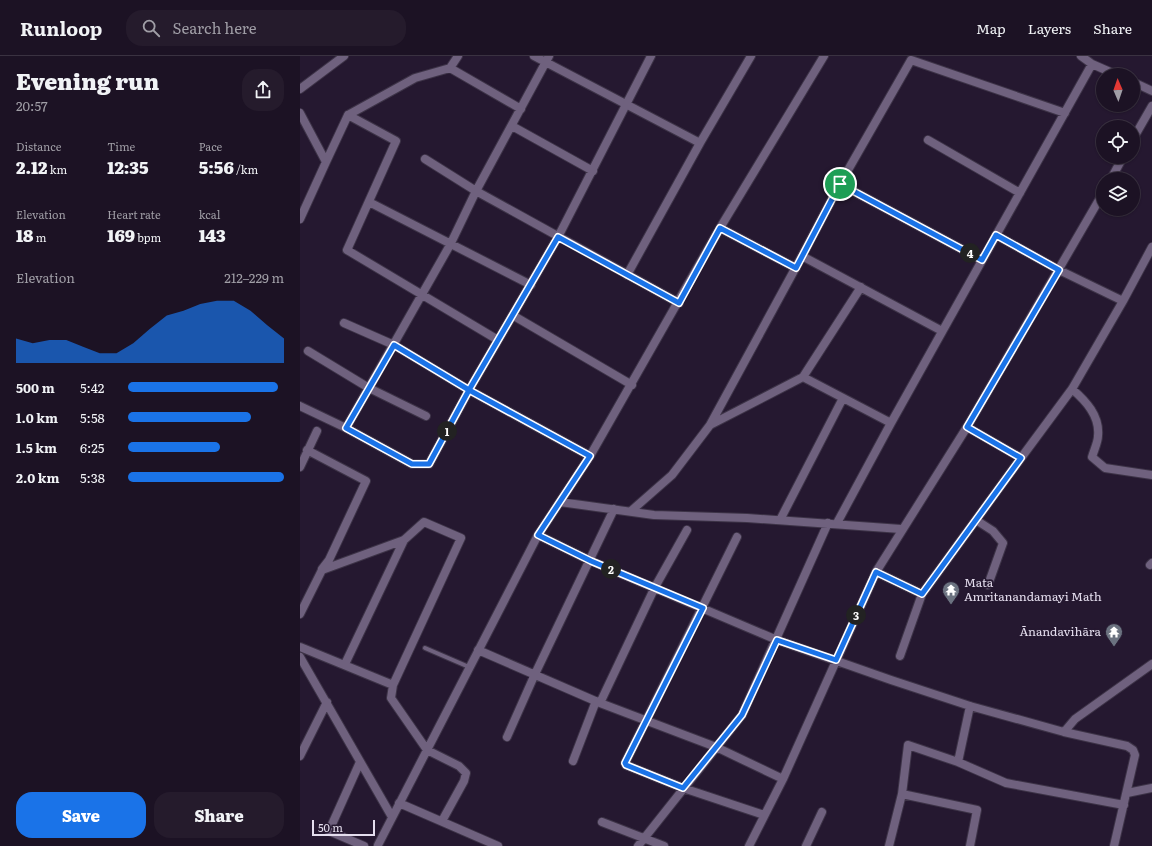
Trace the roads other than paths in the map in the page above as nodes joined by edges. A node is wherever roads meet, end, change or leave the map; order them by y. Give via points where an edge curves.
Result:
1 (344, 56) edge
2 (458, 56) edge
3 (534, 56) edge
4 (651, 56) edge
5 (751, 56) edge
6 (824, 56) edge
7 (1081, 56) edge
8 (547, 59) edge
9 (1092, 64) junction
10 (450, 68) junction
11 (1101, 68) edge
12 (1140, 85) edge
13 (300, 89) edge
14 (1152, 90) edge
15 (627, 104) junction
16 (1152, 106) edge
17 (521, 109) junction
18 (300, 113) edge
19 (1065, 113) junction
20 (348, 115) junction
21 (512, 126) junction
22 (1140, 127) edge
23 (928, 140) dead end
24 (700, 143) junction
25 (426, 159) dead end
26 (326, 162) junction
27 (593, 171) junction
28 (840, 184) junction
29 (476, 191) junction
30 (1020, 193) junction
31 (369, 202) junction
32 (1096, 205) edge
33 (300, 219) edge
34 (720, 228) junction
35 (996, 235) junction
36 (558, 237) junction
37 (450, 245) junction
38 (1152, 247) edge
39 (802, 256) junction
40 (982, 260) junction
41 (796, 268) junction
42 (1059, 270) junction
43 (627, 275) junction
44 (531, 285) junction
45 (861, 288) junction
46 (420, 294) junction
47 (1123, 301) junction
48 (679, 303) junction
49 (514, 316) junction
50 (344, 323) dead end
51 (942, 331) junction
52 (498, 340) junction
53 (394, 345) junction
54 (308, 350) dead end
55 (804, 377) junction
56 (632, 385) junction
57 (369, 388) junction
58 (1072, 389) junction
59 (469, 390) junction
60 (843, 398) junction
61 (300, 406) edge
62 (426, 416) dead end
63 (891, 423) junction
64 (710, 424) junction
65 (967, 427) junction
66 (346, 428) junction
67 (317, 431) dead end
68 (307, 450) junction
69 (590, 456) junction
70 (1021, 458) junction
71 (300, 467) edge
72 (1152, 475) edge
73 (560, 502) junction
74 (614, 509) junction
75 (631, 511) junction
76 (780, 520) junction
77 (976, 520) junction
78 (828, 523) junction
79 (837, 523) junction
80 (901, 529) junction
81 (687, 530) dead end
82 (538, 535) junction
83 (737, 537) dead end
84 (404, 540) junction
85 (591, 561) junction
86 (322, 570) junction
87 (876, 572) junction
88 (988, 585) dead end
89 (655, 587) junction
90 (922, 594) junction
91 (703, 608) junction
92 (300, 614) edge
93 (777, 640) junction
94 (300, 647) edge
95 (425, 648) dead end
96 (478, 650) junction
97 (900, 656) dead end
98 (300, 657) edge
99 (836, 660) junction
100 (345, 664) junction
101 (1152, 664) edge
102 (469, 668) junction
103 (535, 674) junction
104 (393, 685) junction
105 (327, 702) junction
106 (598, 702) junction
107 (970, 706) junction
108 (647, 720) junction
109 (1064, 732) junction
110 (507, 737) dead end
111 (716, 747) junction
112 (426, 750) junction
113 (300, 756) edge
114 (573, 761) dead end
115 (360, 762) junction
116 (958, 762) junction
117 (783, 779) junction
118 (683, 788) junction
119 (1152, 788) edge
120 (1127, 793) junction
121 (902, 794) junction
122 (399, 803) junction
123 (1124, 804) junction
124 (822, 812) dead end
125 (764, 815) junction
126 (392, 817) junction
127 (442, 821) junction
128 (602, 822) dead end
129 (644, 838) junction
130 (364, 846) edge
131 (379, 846) edge
132 (498, 846) edge
133 (638, 846) edge
134 (664, 846) edge
135 (749, 846) edge
136 (806, 846) edge
137 (889, 846) edge
138 (970, 846) edge
139 (1114, 846) edge

1 - 13 street
2 - 10 street
3 - 8 street
4 - 15 street
5 - 24 street
6 - 34 street
7 - 9 street
8 - 15 street
8 - 17 street
9 - 11 street
9 - 19 street
10 - 17 street
10 - 20 street via 414,78
12 - 14 street
15 - 24 street
15 - 27 street
16 - 22 street
17 - 21 street
18 - 26 street
19 - 28 street via 911,60
19 - 30 street
20 - 26 street
20 - 31 street via 396,141
21 - 27 street
21 - 29 street
23 - 30 street
24 - 43 street
25 - 29 street
26 - 33 street
27 - 36 street
28 - 39 street
28 - 40 street
29 - 36 street
29 - 37 street
30 - 35 street
31 - 37 street
31 - 46 street via 347,250
32 - 42 street
34 - 41 street
34 - 48 street
35 - 40 street
35 - 42 street
36 - 43 street
36 - 44 street
37 - 44 street
37 - 46 street
38 - 47 street
39 - 41 street
39 - 45 street
40 - 51 street
41 - 64 street
42 - 47 street
42 - 65 street
43 - 48 street
44 - 49 street
45 - 51 street
45 - 55 street
46 - 52 street
46 - 53 street
47 - 58 street
48 - 56 street
49 - 52 street
49 - 56 street
50 - 53 street
51 - 63 street
52 - 59 street
53 - 57 street
53 - 59 street
54 - 57 street
55 - 60 street
55 - 64 street
56 - 69 street
57 - 62 street
57 - 66 street
58 - 70 street
58 - 72 street via 1086,401 1097,422 1098,436 1092,457 1105,468
59 - 66 street via 429,464 412,464
59 - 69 street
60 - 63 street
60 - 76 street
61 - 66 street
63 - 79 street
64 - 75 street via 672,475
65 - 70 street
65 - 80 street
67 - 68 street
68 - 71 street
68 - 86 street via 366,481
69 - 73 street
70 - 77 street
73 - 74 street
73 - 82 street
74 - 75 street
74 - 85 street
75 - 76 street via 660,515
76 - 78 street
77 - 88 street via 993,531 1003,543
77 - 90 street
78 - 79 street
78 - 93 street
79 - 80 street
80 - 87 street
81 - 89 street
82 - 85 street
82 - 96 street
83 - 91 street
84 - 86 street
84 - 100 street
84 - 104 street via 424,522 461,538
85 - 89 street
85 - 103 street
86 - 92 street
87 - 90 street
87 - 99 street
89 - 91 street
89 - 106 street
90 - 97 street
91 - 93 street
91 - 108 street
93 - 99 street
93 - 111 street via 742,715
94 - 100 street
95 - 102 lane
96 - 102 street
96 - 103 street
98 - 105 street
99 - 107 street
99 - 117 street
100 - 104 street
101 - 109 street via 1075,719
102 - 112 street
103 - 106 street
103 - 110 street
104 - 112 street via 391,698
105 - 113 street
105 - 115 street
106 - 108 street
106 - 114 street
107 - 109 street
107 - 116 street
108 - 111 street
108 - 118 street via 626,760 626,765
109 - 120 street via 1128,746 1133,750 1135,755
111 - 117 street
111 - 118 street
112 - 122 street
112 - 127 street via 458,766 466,773
115 - 126 street
115 - 130 street via 329,831
116 - 121 street via 908,745
116 - 123 street via 1006,783
117 - 125 street
118 - 125 street
118 - 129 street
119 - 120 street
120 - 123 street
121 - 137 street
121 - 138 street via 977,810
122 - 126 street
122 - 127 street
123 - 139 street
124 - 136 street
125 - 135 street
126 - 131 street
127 - 132 street
128 - 129 street
129 - 133 street
129 - 134 street

